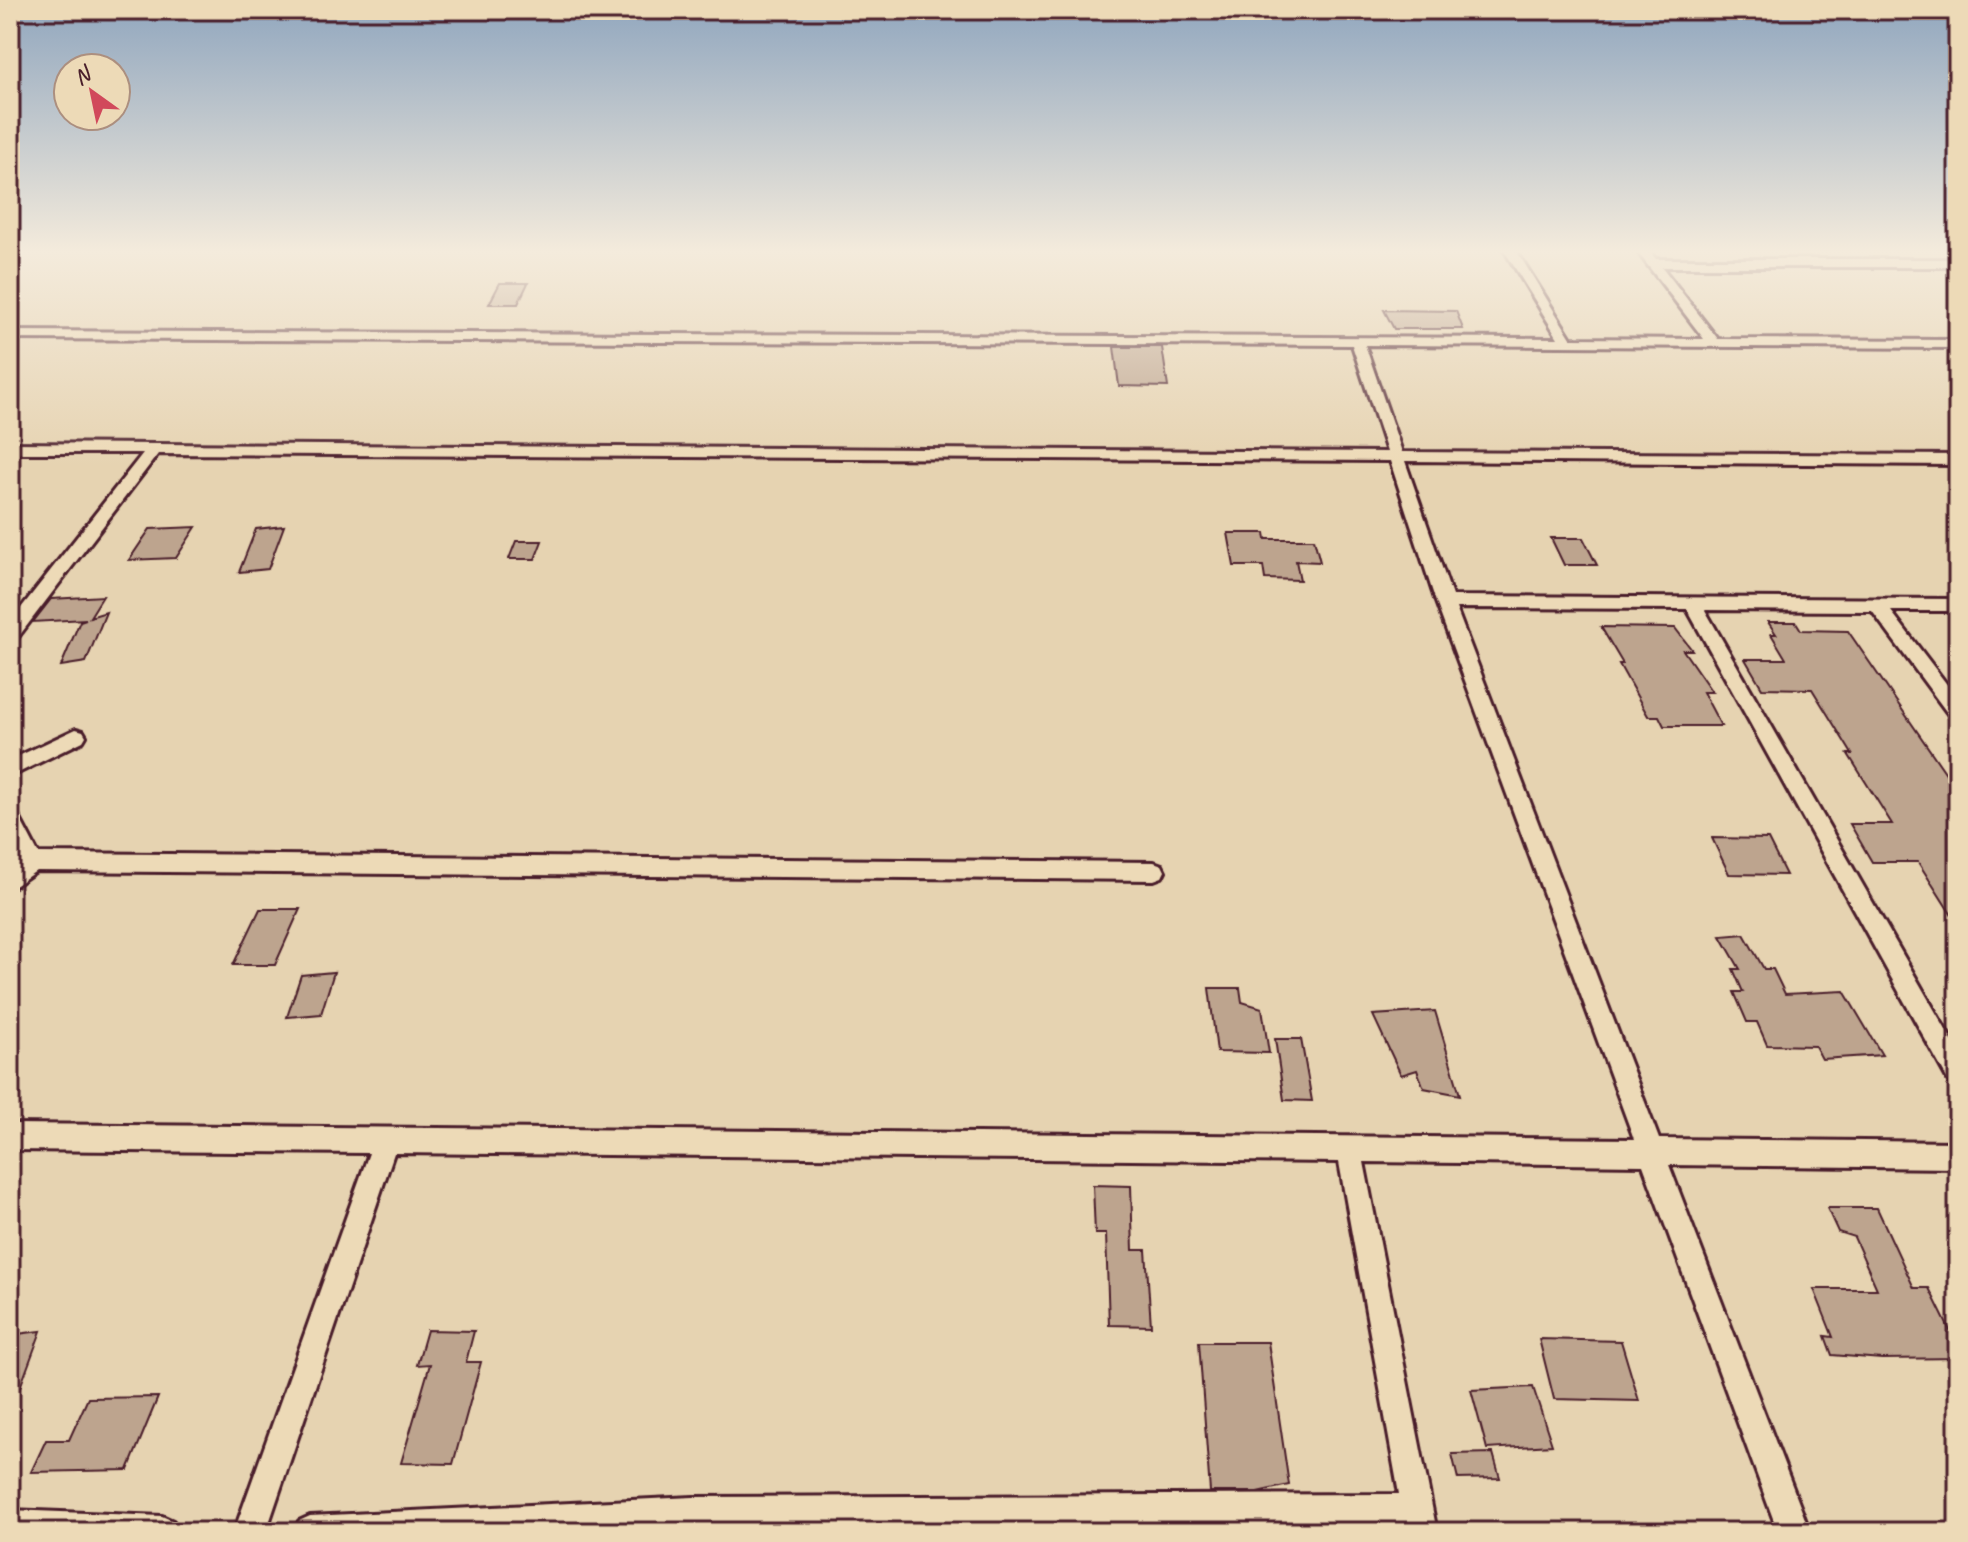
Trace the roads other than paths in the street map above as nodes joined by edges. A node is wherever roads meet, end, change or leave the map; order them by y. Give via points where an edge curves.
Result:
1 (1555, 322) edge
2 (1698, 322) edge
3 (10, 335) edge
4 (1357, 341) junction
5 (1567, 342) junction
6 (1714, 343) junction
7 (1958, 344) edge
8 (10, 448) edge
9 (154, 449) junction
10 (1396, 457) junction
11 (1958, 460) edge
12 (1445, 602) junction
13 (1692, 603) junction
14 (1877, 605) junction
15 (1958, 605) edge
16 (10, 635) edge
17 (1958, 713) edge
18 (76, 736) dead end
19 (10, 769) edge
20 (10, 819) edge
21 (32, 862) junction
22 (1154, 871) dead end
23 (10, 880) edge
24 (1958, 1074) edge
25 (10, 1137) edge
26 (386, 1140) junction
27 (1349, 1149) junction
28 (1651, 1151) junction
29 (1958, 1155) edge
30 (1047, 1521) edge
31 (1419, 1521) edge
32 (692, 1522) edge
33 (10, 1526) edge
34 (162, 1532) edge
35 (250, 1532) edge
36 (310, 1532) edge
37 (1794, 1532) edge

1 - 5 street
2 - 6 street
3 - 4 street
4 - 5 street
4 - 10 street
5 - 6 street
6 - 7 street
8 - 9 street
9 - 10 street
9 - 16 street
10 - 11 street
10 - 12 street
12 - 13 street
12 - 28 street
13 - 14 street
13 - 24 street
14 - 15 street
14 - 17 street
18 - 19 street
20 - 21 street
21 - 22 street
21 - 23 street
25 - 26 street
26 - 27 street
26 - 35 street
27 - 28 street
27 - 31 street
28 - 29 street
28 - 37 street
30 - 31 street
30 - 32 street
32 - 36 street
33 - 34 street

